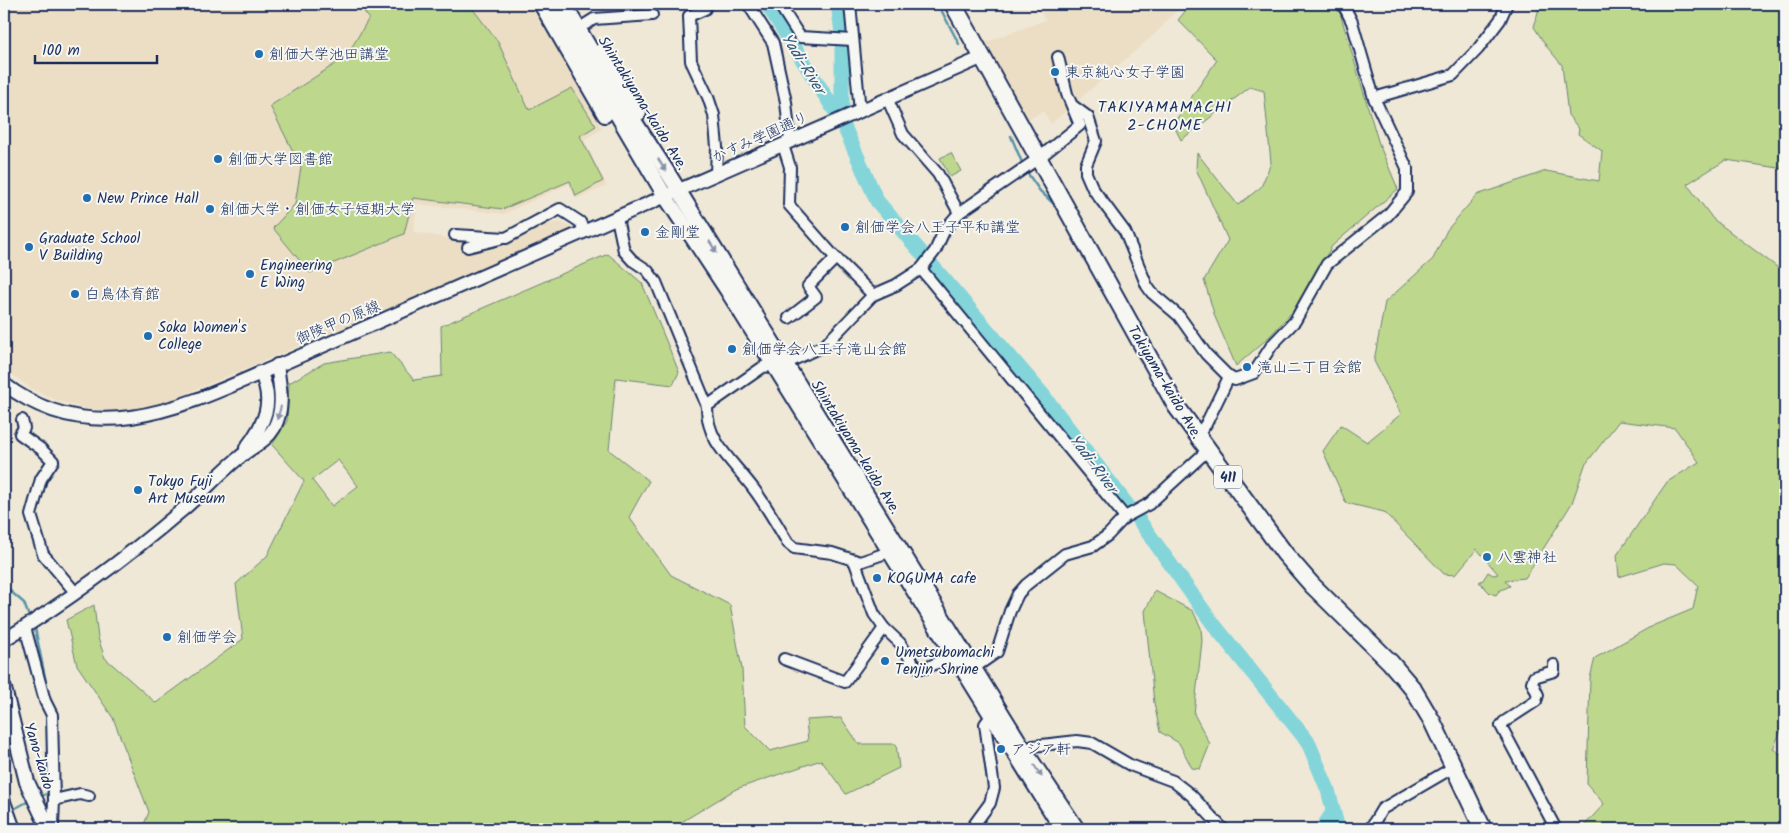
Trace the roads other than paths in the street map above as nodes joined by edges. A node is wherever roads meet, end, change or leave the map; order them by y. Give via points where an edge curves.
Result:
1 (541, 4) edge
2 (552, 4) edge
3 (564, 4) edge
4 (575, 4) edge
5 (706, 4) edge
6 (748, 4) edge
7 (779, 4) edge
8 (850, 4) edge
9 (953, 4) edge
10 (1343, 4) edge
11 (1506, 4) edge
12 (652, 14) dead end
13 (586, 24) junction
14 (853, 40) junction
15 (1058, 57) dead end
16 (981, 58) junction
17 (1374, 98) junction
18 (888, 100) junction
19 (1072, 105) junction
20 (858, 112) junction
21 (643, 136) junction
22 (786, 143) junction
23 (636, 148) junction
24 (1039, 158) junction
25 (716, 174) junction
26 (671, 193) junction
27 (959, 213) junction
28 (617, 218) junction
29 (585, 232) junction
30 (455, 235) dead end
31 (506, 238) junction
32 (468, 247) dead end
33 (836, 258) junction
34 (921, 268) junction
35 (873, 295) junction
36 (789, 318) dead end
37 (277, 365) junction
38 (780, 366) junction
39 (260, 372) junction
40 (1229, 377) junction
41 (4, 384) edge
42 (706, 406) junction
43 (22, 420) dead end
44 (1197, 436) junction
45 (1208, 450) junction
46 (240, 456) junction
47 (1126, 517) junction
48 (890, 552) junction
49 (854, 560) junction
50 (75, 592) junction
51 (933, 611) junction
52 (25, 627) junction
53 (884, 628) junction
54 (4, 640) edge
55 (954, 655) junction
56 (784, 659) dead end
57 (1554, 666) dead end
58 (974, 668) junction
59 (4, 692) edge
60 (991, 716) junction
61 (1025, 751) junction
62 (1454, 768) junction
63 (89, 796) dead end
64 (4, 799) edge
65 (54, 800) junction
66 (1554, 826) edge
67 (15, 829) edge
68 (49, 829) edge
69 (971, 829) edge
70 (1062, 829) edge
71 (1076, 829) edge
72 (1223, 829) edge
73 (1370, 829) edge
74 (1483, 829) edge
75 (1542, 829) edge

1 - 23 main road via 605,115
2 - 23 main road, Shintakiyama-kaido Ave.
3 - 21 main road, Shintakiyama-kaido Ave.
4 - 13 main road
5 - 25 street via 705,10 689,16 690,61 714,115
6 - 22 street via 773,43 786,102
7 - 14 street via 800,37
8 - 14 street
9 - 16 highway, Takiyama-kaido Ave. / 411
10 - 17 street via 1352,22
11 - 17 street via 1500,20 1453,75
12 - 13 street via 624,13 594,19
13 - 21 main road via 641,115
14 - 20 street
15 - 19 street
16 - 18 street
16 - 24 highway, Takiyama-kaido Ave. / 411
17 - 40 street via 1407,168 1407,192 1388,215 1327,264 1295,322 1272,345 1254,373 1235,380
18 - 20 street
18 - 27 street via 903,134 938,174
19 - 24 street via 1080,125
19 - 40 street via 1088,117 1096,141 1086,173 1093,189 1125,232 1147,286 1179,316 1206,354
20 - 22 street, かすみ学園通り
21 -> 26 main road, Shintakiyama-kaido Ave.
22 - 25 street, かすみ学園通り
22 - 33 street via 790,167 789,205
23 - 26 main road, Shintakiyama-kaido Ave.
24 - 27 street
24 - 44 highway, Takiyama-kaido Ave. / 411 via 1162,382
25 - 26 street, かすみ学園通り
26 - 28 street, 御陵甲の原線
26 - 38 main road, Shintakiyama-kaido Ave.
27 - 34 street via 945,228 935,251
28 - 29 street, 御陵甲の原線
28 - 42 street via 624,251 656,282
29 - 31 street via 580,222 560,209
29 - 37 street, 御陵甲の原線
30 - 31 street
31 - 32 street
33 - 35 street
33 - 36 street via 808,286 816,297
34 - 35 street via 896,285
34 - 47 street
35 - 38 street via 825,345
37 - 39 street, 御陵甲の原線
37 -> 46 street via 282,393 281,410 274,428 266,439
38 - 42 street via 763,367
38 - 48 main road, Shintakiyama-kaido Ave.
38 - 51 main road, Shintakiyama-kaido Ave.
39 - 41 street, 御陵甲の原線 via 167,411 112,420 83,418 55,410
39 - 46 street via 268,392 268,404 259,431
40 - 44 street
42 - 49 street via 706,418 715,441 754,489 788,543 794,548 832,553
43 - 50 street via 24,428 20,434 53,461 41,479 32,515 43,554
44 - 45 highway, Takiyama-kaido Ave. / 411
45 - 47 street via 1147,506
45 - 62 highway, Takiyama-kaido Ave. / 411 via 1298,569 1413,689
46 - 50 street via 159,529
47 - 58 street via 1108,536 1093,546 1065,554 1026,585 1010,611 997,652
48 - 49 street via 860,562
48 - 51 main road, Shintakiyama-kaido Ave.
49 - 53 street via 874,614
50 - 52 street
51 - 55 main road, Shintakiyama-kaido Ave.
51 - 58 main road, Shintakiyama-kaido Ave.
52 - 54 street
52 - 65 street via 45,701 51,711
53 - 55 street via 919,668
53 - 56 street via 845,682
55 - 60 main road, Shintakiyama-kaido Ave.
57 - 66 street via 1554,671 1534,677 1536,701 1501,726
58 - 61 main road, Shintakiyama-kaido Ave.
59 - 68 main road, Yano-kaido via 27,782
60 - 69 street via 985,724 994,788 990,804
60 - 70 main road, Shintakiyama-kaido Ave.
61 -> 71 main road, Shintakiyama-kaido Ave.
61 - 72 street via 1033,746 1076,741 1092,743 1130,765 1173,781 1191,794
62 - 73 street via 1382,809
62 - 74 highway, Takiyama-kaido Ave. / 411
63 - 65 street via 80,794
64 - 67 street
65 - 68 street via 53,825
66 - 75 street

